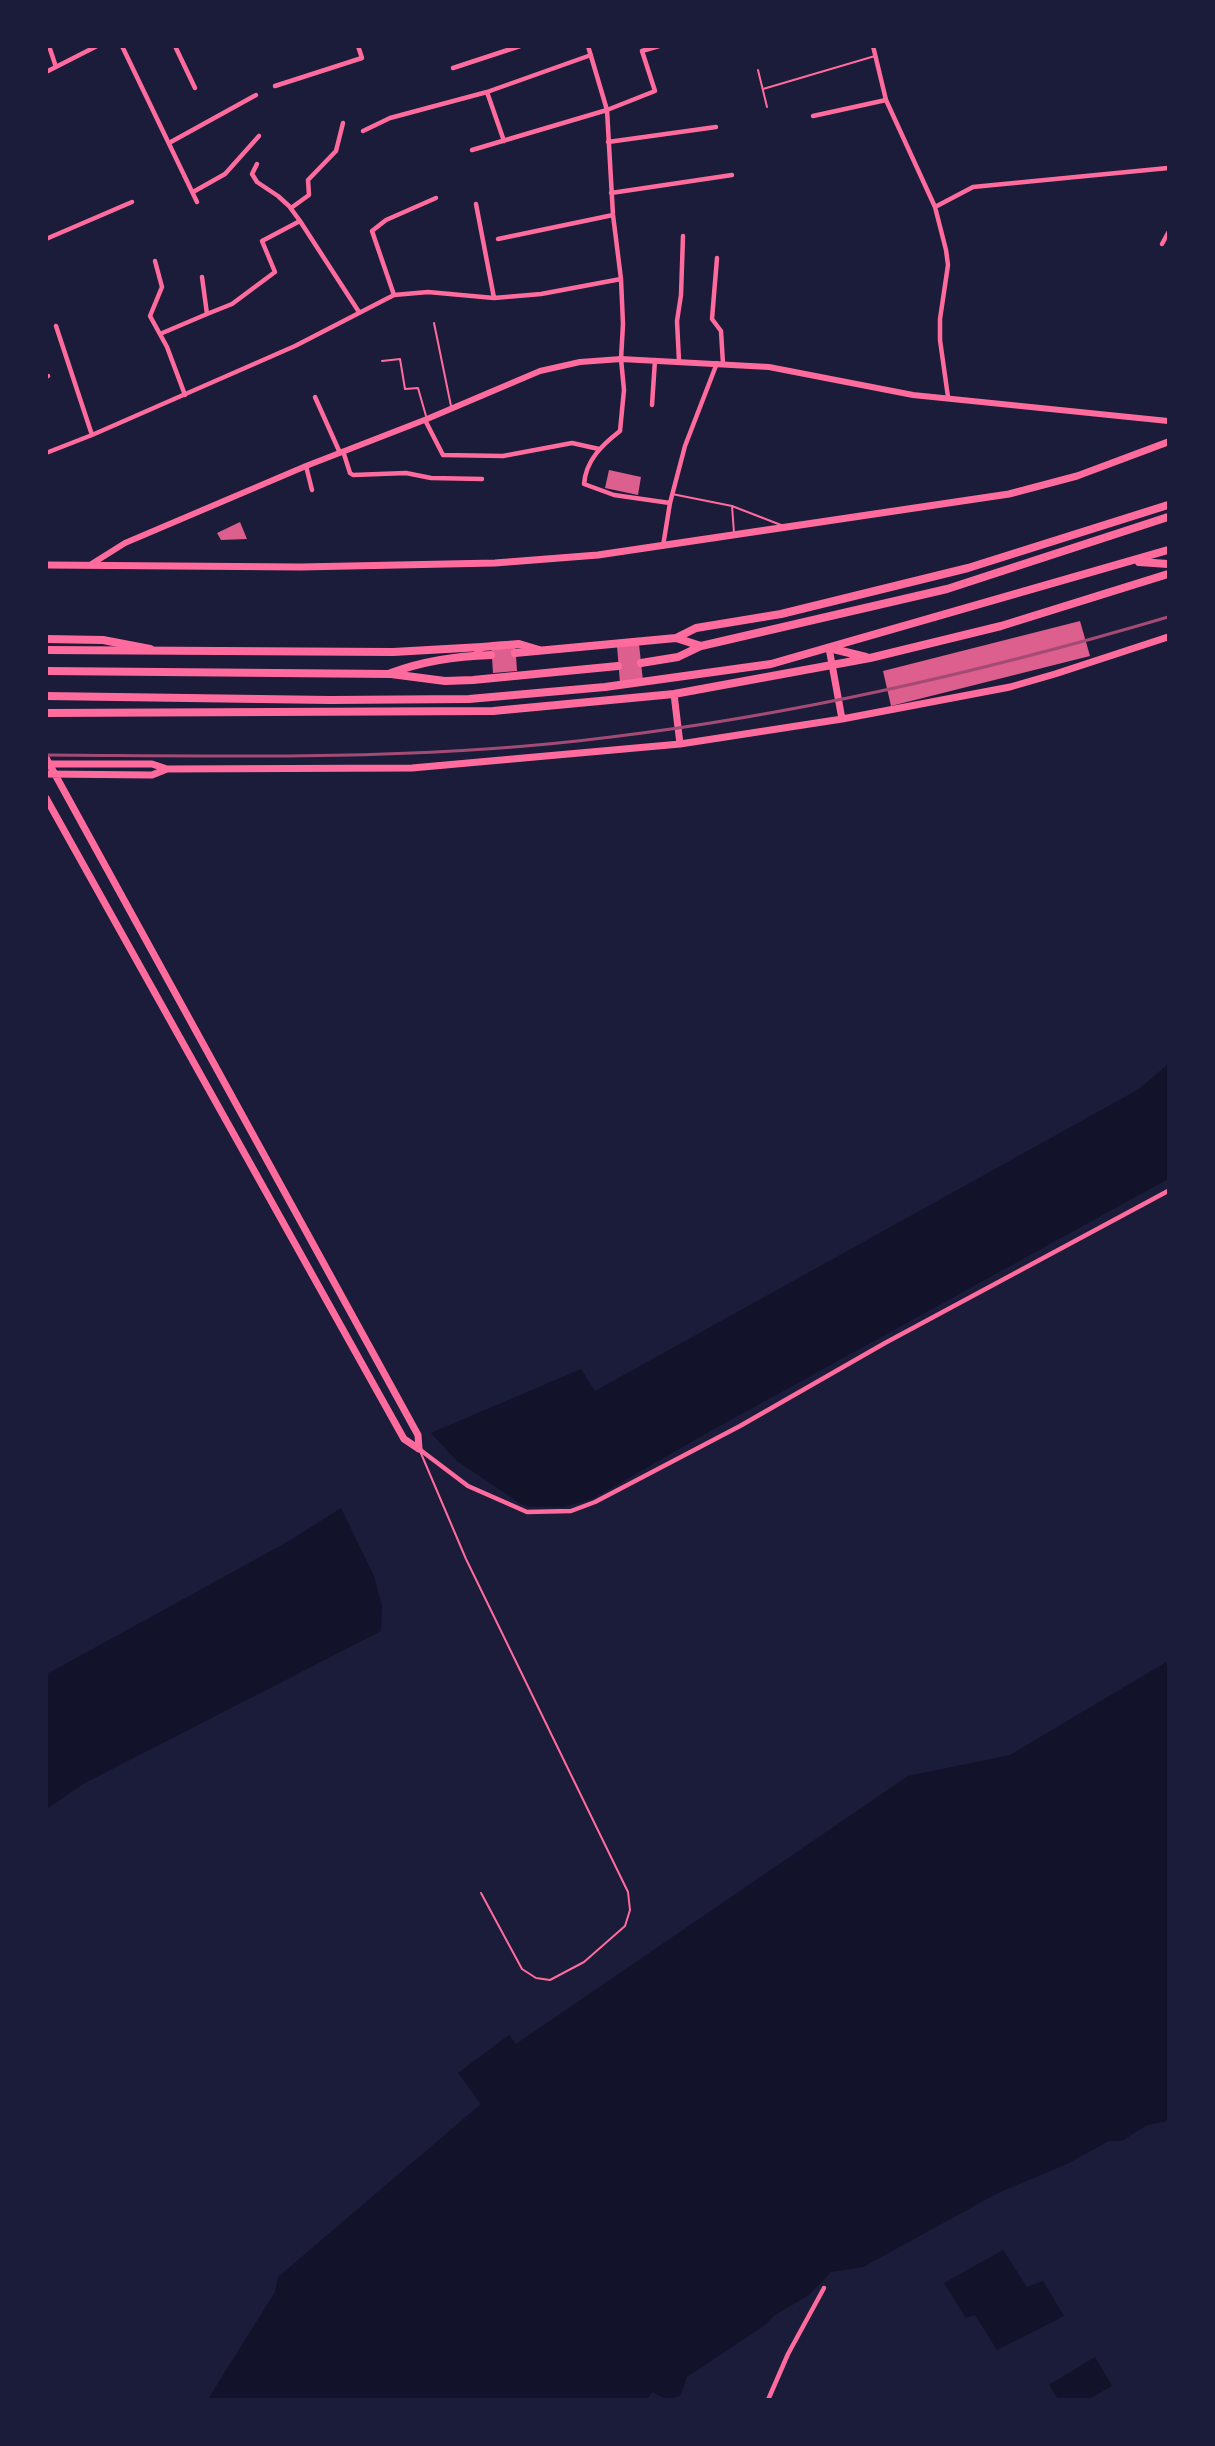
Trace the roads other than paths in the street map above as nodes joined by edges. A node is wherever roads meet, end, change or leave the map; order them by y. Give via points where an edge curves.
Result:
1 (49, 46) edge
2 (82, 46) edge
3 (97, 46) edge
4 (122, 46) edge
5 (175, 46) edge
6 (358, 46) edge
7 (520, 46) edge
8 (588, 46) edge
9 (659, 46) edge
10 (873, 46) edge
11 (83, 54) junction
12 (591, 55) junction
13 (875, 56) junction
14 (56, 67) junction
15 (453, 68) dead end
16 (758, 70) dead end
17 (46, 72) edge
18 (275, 86) dead end
19 (195, 88) dead end
20 (763, 89) junction
21 (487, 92) junction
22 (256, 95) dead end
23 (886, 100) junction
24 (767, 107) dead end
25 (607, 110) junction
26 (813, 116) dead end
27 (343, 123) dead end
28 (716, 127) dead end
29 (363, 130) dead end
30 (259, 136) dead end
31 (504, 141) junction
32 (608, 142) junction
33 (169, 143) junction
34 (472, 150) dead end
35 (257, 164) dead end
36 (1168, 168) edge
37 (732, 175) dead end
38 (193, 192) junction
39 (611, 193) junction
40 (436, 198) dead end
41 (132, 202) dead end
42 (197, 202) dead end
43 (476, 204) dead end
44 (935, 207) junction
45 (291, 208) junction
46 (613, 215) junction
47 (300, 221) junction
48 (1168, 233) edge
49 (683, 236) dead end
50 (46, 239) edge
51 (498, 239) dead end
52 (1162, 244) dead end
53 (717, 258) dead end
54 (155, 261) dead end
55 (202, 277) dead end
56 (621, 279) junction
57 (394, 296) junction
58 (494, 298) junction
59 (359, 312) junction
60 (207, 314) junction
61 (434, 323) dead end
62 (56, 326) dead end
63 (160, 334) junction
64 (621, 358) junction
65 (655, 360) junction
66 (382, 361) dead end
67 (679, 361) junction
68 (720, 363) junction
69 (185, 395) junction
70 (315, 397) dead end
71 (948, 397) junction
72 (652, 405) dead end
73 (452, 409) junction
74 (426, 420) junction
75 (1168, 421) edge
76 (92, 435) junction
77 (1168, 442) edge
78 (599, 449) junction
79 (342, 452) junction
80 (46, 453) edge
81 (306, 466) junction
82 (482, 479) dead end
83 (312, 490) dead end
84 (672, 494) junction
85 (670, 503) junction
86 (1168, 505) edge
87 (732, 506) junction
88 (1168, 517) edge
89 (788, 528) junction
90 (735, 536) junction
91 (663, 546) junction
92 (1168, 550) edge
93 (1133, 562) junction
94 (1168, 564) edge
95 (46, 565) edge
96 (87, 567) junction
97 (1168, 574) edge
98 (1168, 637) edge
99 (676, 638) junction
100 (46, 639) edge
101 (701, 646) junction
102 (482, 647) junction
103 (829, 648) junction
104 (46, 650) edge
105 (154, 650) junction
106 (540, 651) junction
107 (515, 653) dead end
108 (491, 655) dead end
109 (469, 656) junction
110 (870, 658) junction
111 (641, 663) dead end
112 (771, 664) junction
113 (832, 665) junction
114 (618, 666) dead end
115 (46, 671) edge
116 (391, 674) junction
117 (750, 681) junction
118 (674, 694) junction
119 (46, 696) edge
120 (46, 713) edge
121 (842, 719) junction
122 (680, 744) junction
123 (47, 762) edge
124 (167, 769) junction
125 (50, 774) edge
126 (46, 798) edge
127 (1168, 1191) edge
128 (419, 1449) junction
129 (482, 1893) dead end
130 (824, 2288) dead end
131 (768, 2400) edge

1 - 14 street
2 - 11 street
3 - 11 street
4 - 33 street
5 - 19 street
6 - 18 street via 362,58
7 - 15 street
8 - 12 street
9 - 25 street via 642,51 655,91
10 - 13 street
11 - 14 street
12 - 21 street
12 - 25 street
13 - 20 lane
13 - 23 street
14 - 17 street
16 - 20 lane
20 - 24 lane
21 - 29 street via 390,118
21 - 31 street
22 - 33 street
23 - 26 street
23 - 44 street
25 - 31 street
25 - 32 street
27 - 45 street via 336,151 308,180 309,195
28 - 32 street
30 - 38 street via 225,174
31 - 34 street
32 - 39 street
33 - 38 street
35 - 45 street via 252,174 257,182
36 - 44 street via 973,187
37 - 39 street
38 - 42 street
39 - 46 street
40 - 57 street via 400,212 373,229
41 - 50 street
43 - 58 street
44 - 71 street via 948,265 940,329
45 - 47 street
46 - 51 street
46 - 56 street
47 - 59 street
47 - 60 street via 262,241 275,272 232,304
48 - 52 street
49 - 67 street via 677,321
53 - 68 street via 712,319 721,331
54 - 63 street via 162,287 150,316
55 - 60 street
56 - 58 street via 542,294
56 - 64 street
57 - 58 street via 428,292
57 - 59 street
59 - 69 street via 295,346
60 - 63 street
61 - 73 lane
62 - 76 street
63 - 69 street
64 - 65 street
64 - 73 street via 540,371
64 - 78 street via 624,390 620,431
65 - 67 street
65 - 72 street
66 - 74 lane via 400,359 405,389 418,388
67 - 68 street
68 - 71 street via 769,367 913,395
68 - 84 street via 685,446
69 - 76 street
70 - 79 street
71 - 75 street
73 - 74 street
74 - 78 street via 443,455 503,456 572,443
74 - 79 street
76 - 80 street
77 - 89 main road via 1088,473 1009,494
78 - 85 street via 584,484 614,495
79 - 81 street
79 - 82 street via 353,476 406,473 431,478
81 - 83 street
81 - 96 street via 124,543
84 - 85 street
84 - 87 lane
85 - 91 street
86 - 99 highway via 968,568 781,614 696,628
87 - 89 lane
87 - 90 lane
88 - 101 highway via 947,589
89 - 90 main road
90 - 91 main road
91 - 96 main road via 495,563
92 - 93 highway
93 - 94 highway
93 - 103 highway
95 - 96 main road
97 - 110 highway via 1001,626
98 - 121 main road via 1010,687
99 - 101 highway
99 - 106 highway
100 - 105 main road via 109,640
101 - 111 highway via 678,657
102 - 105 highway via 393,652
102 - 106 main road via 519,644
102 - 109 main road
103 - 110 highway
103 - 112 highway
103 - 113 main road
104 - 105 highway
106 - 107 highway
108 - 109 highway
109 - 116 highway via 409,666
110 - 113 highway
112 - 117 highway
112 - 119 highway via 605,687 481,698
113 - 117 highway
113 - 121 main road
114 - 116 highway via 464,681
115 - 116 highway
117 - 118 highway
118 - 120 highway via 493,711
118 - 122 main road
121 - 122 main road
122 - 124 main road via 412,768
123 - 124 main road via 152,764
123 - 125 main road
124 - 125 main road via 152,775
125 - 128 main road via 418,1435
126 - 128 main road via 404,1439
127 - 128 street via 740,1426 572,1511 527,1512 468,1486
128 - 129 lane via 466,1559 627,1892 630,1910 625,1926 608,1941 584,1962 550,1980 536,1978 522,1969
130 - 131 street

